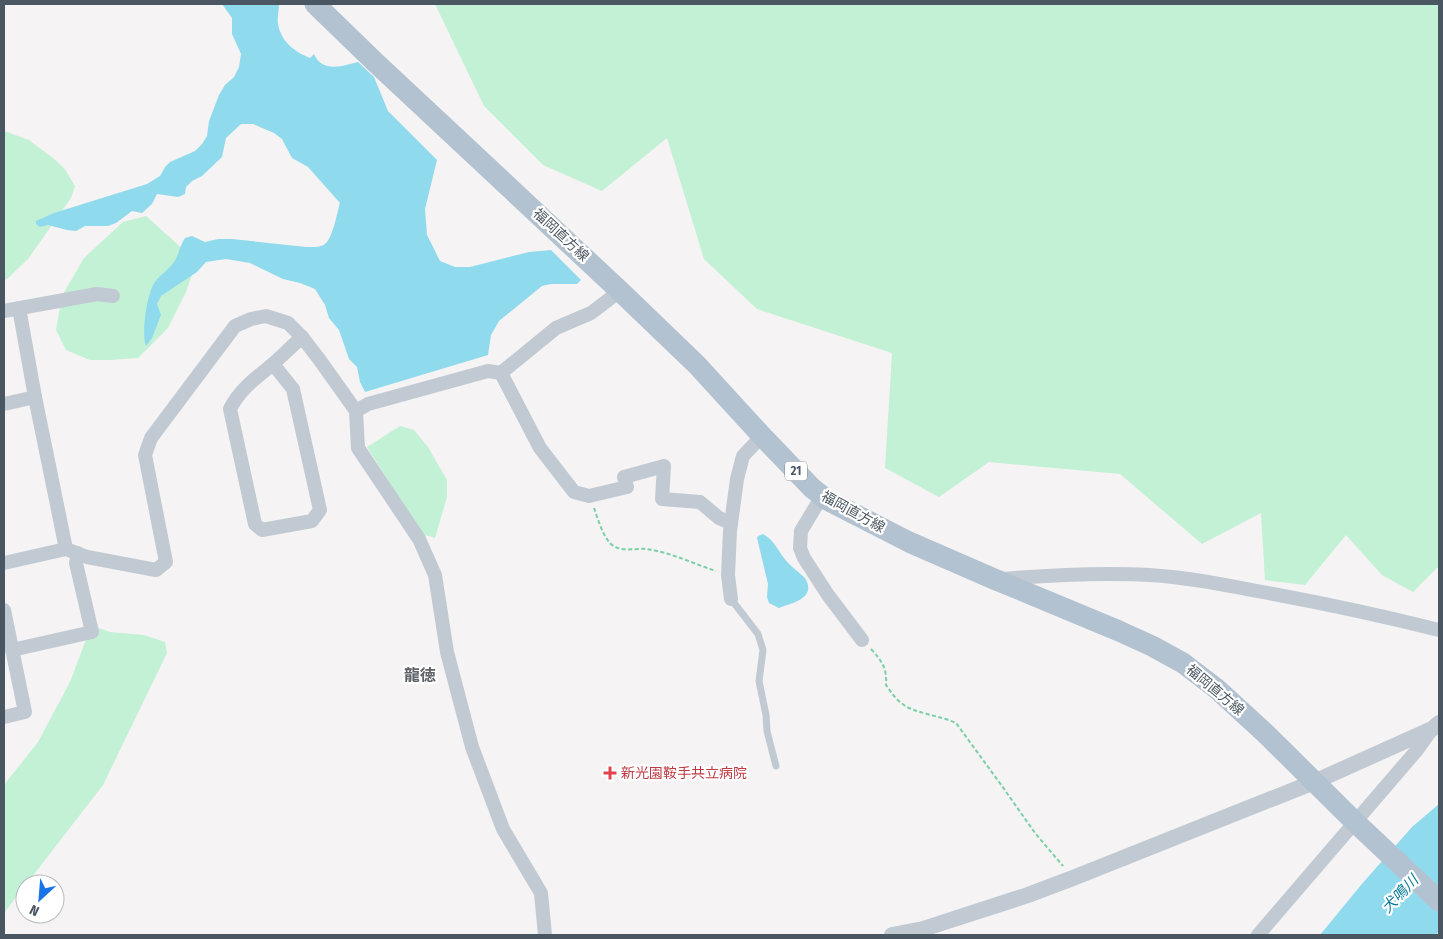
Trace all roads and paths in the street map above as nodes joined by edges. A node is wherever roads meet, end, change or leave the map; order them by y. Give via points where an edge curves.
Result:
1 (315, 4) edge
2 (620, 291) junction
3 (113, 296) dead end
4 (19, 308) junction
5 (4, 311) edge
6 (302, 337) junction
7 (272, 364) junction
8 (501, 373) junction
9 (35, 397) junction
10 (4, 404) edge
11 (356, 411) junction
12 (762, 436) junction
13 (589, 496) junction
14 (822, 496) junction
15 (731, 523) junction
16 (72, 551) junction
17 (4, 563) edge
18 (728, 576) junction
19 (994, 579) junction
20 (731, 599) joint
21 (4, 610) edge
22 (1439, 630) edge
23 (862, 640) joint
24 (12, 650) junction
25 (4, 717) edge
26 (1435, 726) edge
27 (776, 766) dead end
28 (1314, 782) junction
29 (1359, 826) junction
30 (1074, 878) junction
31 (1439, 900) edge
32 (546, 935) edge
33 (892, 935) edge
34 (1258, 935) edge

1 - 2 main road, 福岡直方線 / 21
2 - 8 street via 591,313 556,328
2 - 12 main road, 福岡直方線 / 21 via 697,365
3 - 4 street via 97,294
4 - 5 street
4 - 9 street
6 - 7 street
6 - 11 street
6 - 16 street via 288,323 266,316 251,318 235,326 151,438 145,455 166,562 156,570 87,557
7 - 7 street via 253,379 230,409 255,524 262,530 312,521 320,510 294,389
8 - 11 street via 488,371 368,404
8 - 13 street via 540,448 574,492
9 - 10 street
9 - 16 street
11 - 32 street via 358,448 419,539 435,575 447,652 472,747 503,829 540,893
12 - 14 main road, 福岡直方線 / 21
12 - 15 street via 743,456
13 - 15 street via 627,488 624,477 664,466 662,499 700,502 719,518
13 - 18 path via 610,544 620,549 664,553
14 - 19 main road, 福岡直方線 / 21 via 892,534
14 - 23 street via 800,531 800,548 828,595
15 - 18 street
16 - 17 street
16 - 24 street via 92,632
18 - 20 street
19 - 22 street via 1064,574 1148,575 1197,580
19 - 28 main road, 福岡直方線 / 21 via 1119,631 1182,663 1217,689
20 - 27 lane via 758,634 763,650 760,680
21 - 24 street
23 - 30 path via 880,659 887,673 886,685 896,699 906,707 956,723 1035,833
24 - 25 street via 26,712
26 - 28 street
26 - 29 street
28 - 29 main road, 福岡直方線 / 21
28 - 30 street
29 - 31 main road, 福岡直方線 / 21
29 - 34 street
30 - 33 street via 932,926

